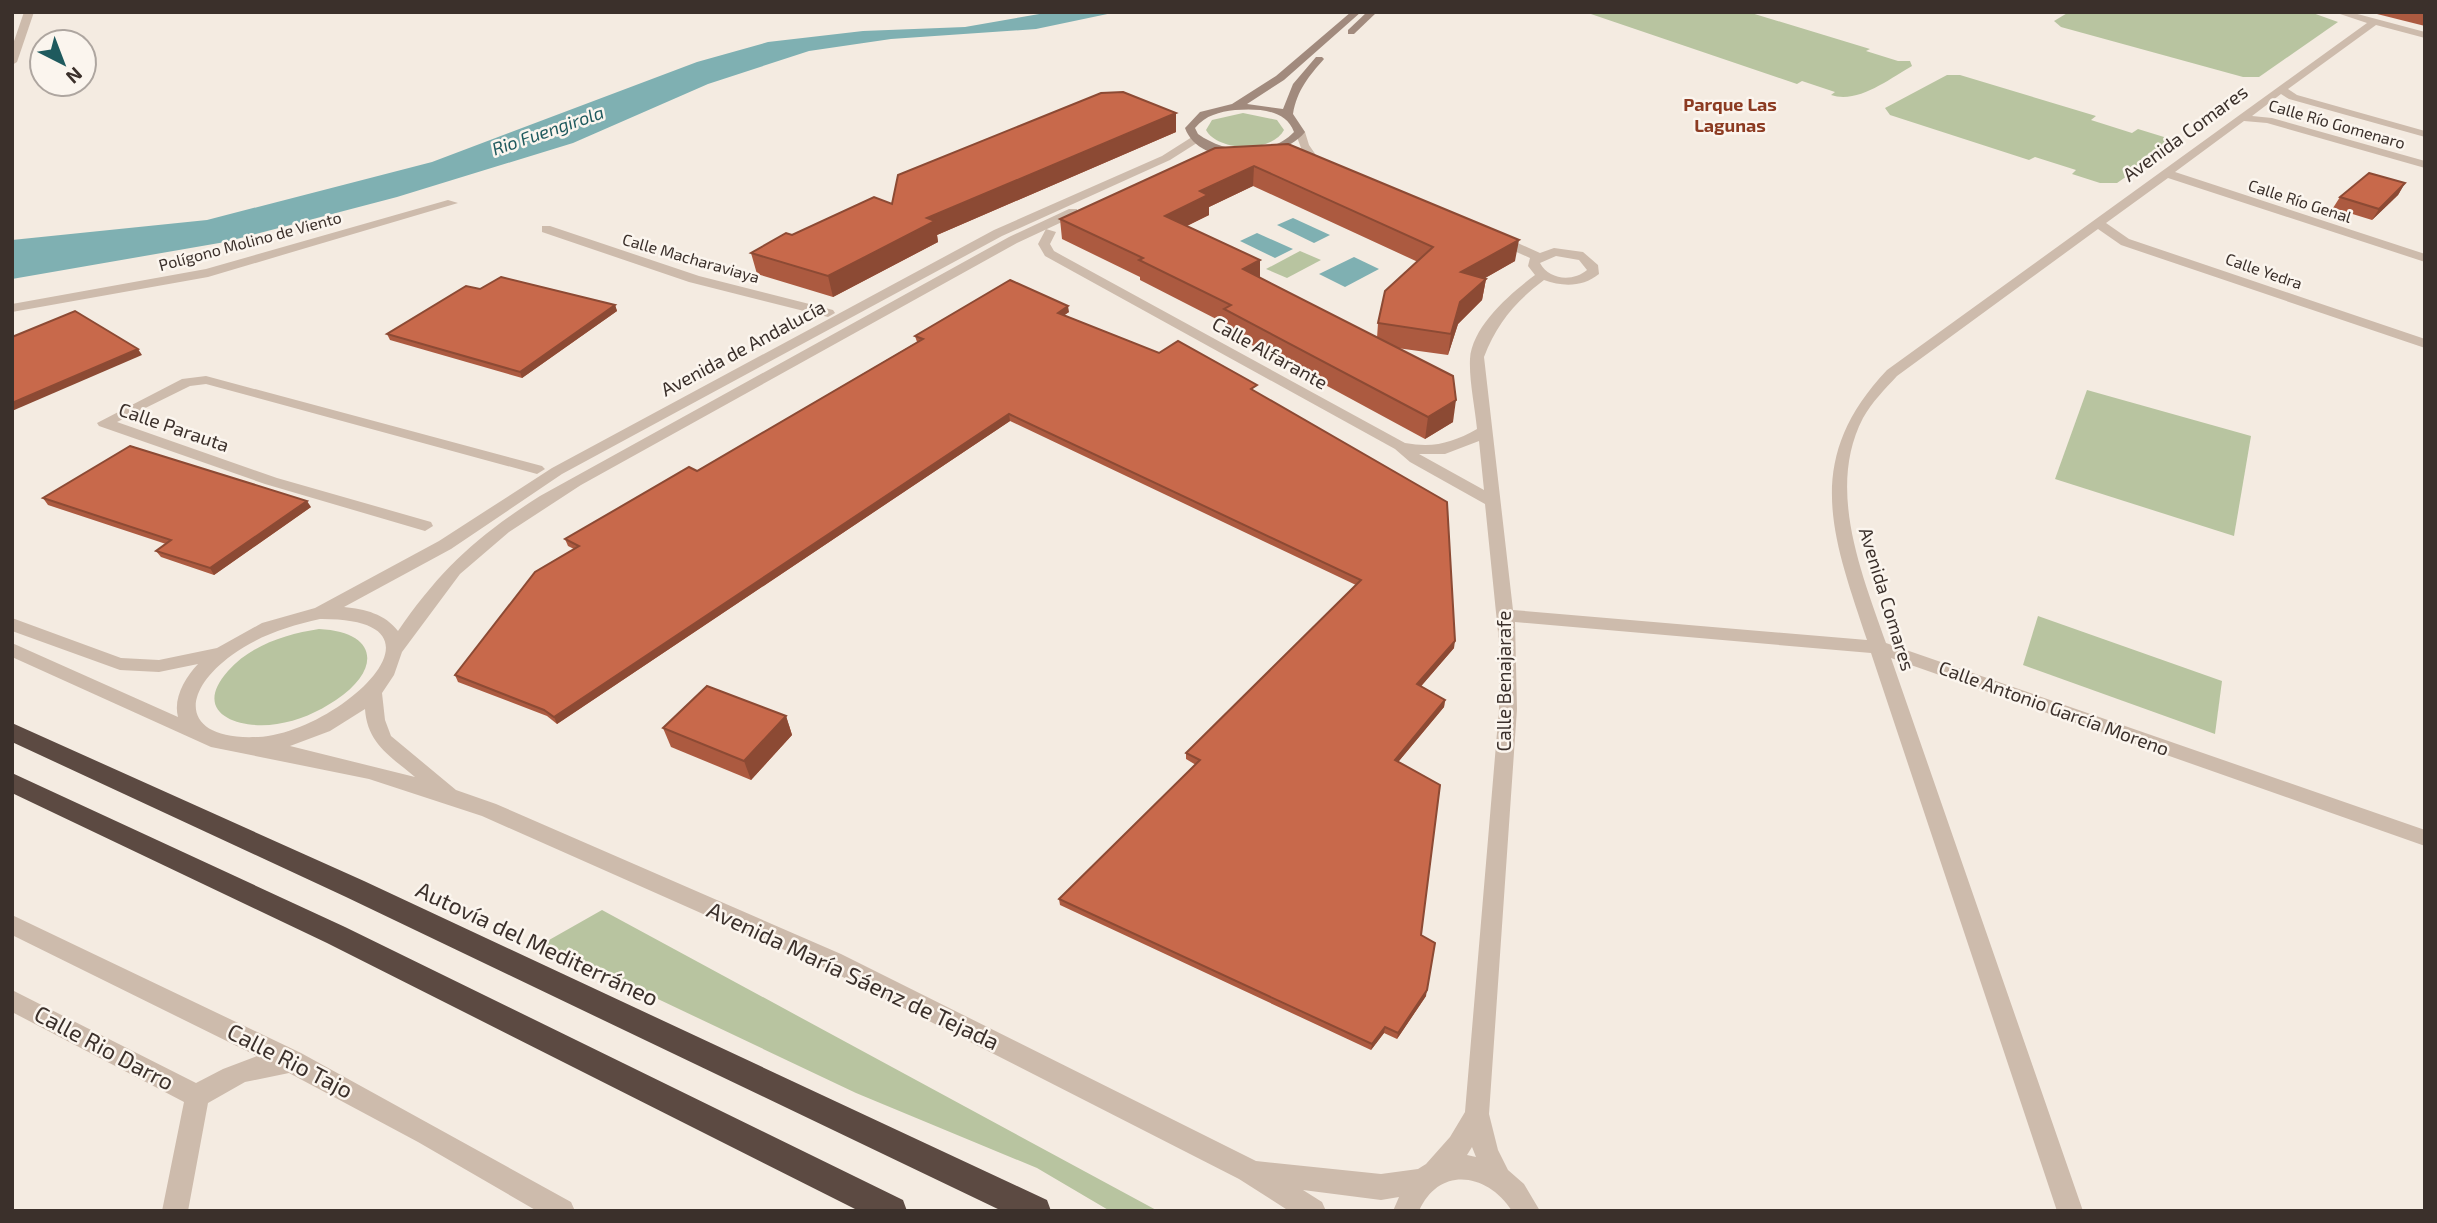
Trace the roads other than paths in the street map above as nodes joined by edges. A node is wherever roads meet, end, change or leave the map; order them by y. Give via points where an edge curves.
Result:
1 (29, 12) edge
2 (1357, 12) edge
3 (1373, 12) edge
4 (2338, 12) edge
5 (2374, 22) junction
6 (2425, 35) edge
7 (12, 62) edge
8 (2280, 89) junction
9 (1236, 107) junction
10 (1287, 115) junction
11 (2241, 118) junction
12 (1300, 132) junction
13 (2425, 134) edge
14 (1196, 139) junction
15 (1225, 150) junction
16 (1264, 151) junction
17 (1312, 158) junction
18 (1325, 163) edge
19 (2425, 165) edge
20 (2165, 173) junction
21 (452, 203) dead end
22 (2098, 222) junction
23 (546, 229) dead end
24 (1050, 232) dead end
25 (1488, 235) edge
26 (2425, 258) edge
27 (12, 307) edge
28 (828, 313) dead end
29 (2425, 344) edge
30 (1483, 432) junction
31 (1399, 446) junction
32 (537, 469) dead end
33 (1491, 501) junction
34 (425, 526) dead end
35 (320, 613) junction
36 (1506, 615) junction
37 (12, 624) edge
38 (1878, 647) junction
39 (12, 649) edge
40 (395, 649) junction
41 (222, 653) junction
42 (373, 692) junction
43 (12, 732) edge
44 (196, 734) junction
45 (247, 747) junction
46 (12, 782) edge
47 (452, 796) junction
48 (2425, 838) edge
49 (12, 924) edge
50 (12, 1000) edge
51 (293, 1061) junction
52 (197, 1096) junction
53 (1477, 1114) junction
54 (1248, 1170) junction
55 (1428, 1176) junction
56 (1498, 1177) junction
57 (176, 1211) edge
58 (562, 1211) edge
59 (892, 1211) edge
60 (1036, 1211) edge
61 (1313, 1211) edge
62 (1406, 1211) edge
63 (1527, 1211) edge
64 (2070, 1211) edge

1 - 7 street
2 - 9 street via 1280,78
3 - 10 street via 1307,70 1290,97
4 - 5 street
5 - 6 street
5 - 8 street, Avenida Comares
8 - 11 street, Avenida Comares
8 - 13 street via 2293,97
9 - 10 street via 1269,108
9 - 14 street via 1194,120 1191,128
10 - 12 street
11 - 19 street, Calle Río Gomenaro via 2268,120
11 - 20 street, Avenida Comares
12 - 16 street via 1286,145
12 - 17 street
14 - 15 street
14 - 35 street, Avenida de Andalucía via 1166,158 998,233 702,392 547,477 445,545
15 - 16 street
15 - 40 street, Avenida de Andalucía via 1173,166 1013,240 563,489 463,560
16 - 17 street
17 - 18 street
20 - 22 street, Avenida Comares
20 - 26 street, Calle Río Genal
21 - 27 street, Polígono Molino de Viento via 208,273
22 - 29 street, Calle Yedra via 2125,242
22 - 38 street, Avenida Comares via 1892,373 1858,416 1839,474 1839,515
23 - 28 street, Calle Macharaviaya via 694,279
24 - 31 street, Calle Alfarante via 1044,244 1049,253
25 - 30 street, Calle Benajarafe via 1540,266 1485,331 1477,356
30 - 31 street via 1454,449 1428,452
30 - 33 street, Calle Benajarafe
31 - 33 street, Calle Alfarante
32 - 34 street, Calle Parauta via 206,380 187,382 104,423 271,481
33 - 36 street, Calle Benajarafe
35 - 40 street via 351,613 376,620 390,632
35 - 41 street via 286,620
36 - 38 street, Calle Antonio García Moreno
36 - 53 street, Calle Benajarafe via 1508,709
37 - 41 street via 120,664 159,666
38 - 48 street, Calle Antonio García Moreno
38 - 64 street, Avenida Comares
39 - 44 street, Avenida María Sáenz de Tejada
40 - 42 street, Avenida de Andalucía via 390,670
41 - 44 street via 198,676 187,697 185,718
42 - 45 street, Avenida de Andalucía via 316,730
42 - 47 street, Avenida María Sáenz de Tejada via 375,720 383,740
43 - 60 highway, Autovía del Mediterráneo
44 - 45 street, Avenida María Sáenz de Tejada via 217,744
45 - 47 street, Avenida María Sáenz de Tejada via 298,753
46 - 59 highway via 336,935
47 - 54 street, Avenida María Sáenz de Tejada via 833,961
49 - 51 street, Calle Rio Tajo
50 - 52 street, Calle Rio Darro
51 - 52 street, Calle Rio Darro via 238,1071
51 - 58 street, Calle Rio Tajo via 451,1144
52 - 57 street, Calle Rio Darro
53 - 55 street, Calle Benajarafe via 1459,1146
53 - 56 street, Calle Benajarafe
54 - 55 street, Avenida María Sáenz de Tejada via 1369,1186
54 - 61 street, Avenida María Sáenz de Tejada
55 - 56 street, Avenida María Sáenz de Tejada via 1458,1166 1480,1168
55 - 62 street, Calle Benajarafe via 1409,1198
56 - 63 street via 1514,1190

